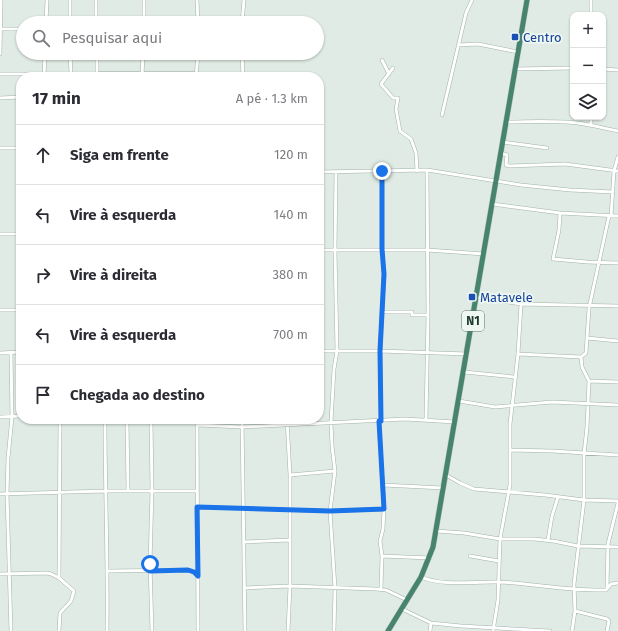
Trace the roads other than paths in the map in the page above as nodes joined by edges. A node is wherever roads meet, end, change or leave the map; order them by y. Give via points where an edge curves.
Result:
1 (2, 0) edge
2 (48, 0) edge
3 (70, 0) edge
4 (96, 0) edge
5 (144, 0) edge
6 (197, 0) edge
7 (244, 0) edge
8 (472, 0) edge
9 (527, 0) edge
10 (591, 0) edge
11 (591, 12) edge
12 (47, 16) edge
13 (70, 16) edge
14 (96, 16) edge
15 (144, 16) edge
16 (198, 16) edge
17 (243, 16) edge
18 (0, 29) edge
19 (16, 29) edge
20 (458, 45) junction
21 (518, 52) junction
22 (0, 54) edge
23 (45, 60) edge
24 (70, 60) edge
25 (97, 60) edge
26 (143, 60) edge
27 (197, 60) edge
28 (242, 60) edge
29 (382, 60) dead end
30 (393, 68) dead end
31 (570, 68) edge
32 (515, 69) junction
33 (606, 69) edge
34 (618, 70) edge
35 (44, 72) edge
36 (71, 72) edge
37 (97, 72) edge
38 (142, 72) edge
39 (196, 72) edge
40 (243, 72) edge
41 (0, 74) edge
42 (389, 74) junction
43 (16, 75) edge
44 (16, 96) edge
45 (0, 98) edge
46 (442, 115) dead end
47 (591, 120) edge
48 (506, 122) junction
49 (591, 126) junction
50 (618, 131) edge
51 (503, 142) junction
52 (0, 148) edge
53 (16, 148) edge
54 (547, 148) dead end
55 (501, 153) junction
56 (618, 157) edge
57 (428, 170) junction
58 (382, 171) junction
59 (417, 171) junction
60 (616, 171) edge
61 (324, 172) edge
62 (336, 172) junction
63 (496, 182) junction
64 (613, 192) junction
65 (492, 204) junction
66 (560, 213) junction
67 (610, 216) junction
68 (618, 216) edge
69 (0, 234) edge
70 (16, 234) edge
71 (382, 249) junction
72 (324, 250) edge
73 (335, 250) junction
74 (427, 250) junction
75 (484, 254) junction
76 (599, 262) junction
77 (618, 263) edge
78 (477, 297) junction
79 (521, 304) junction
80 (590, 306) junction
81 (618, 306) edge
82 (0, 310) edge
83 (16, 310) edge
84 (382, 312) junction
85 (428, 315) junction
86 (587, 338) junction
87 (618, 341) edge
88 (324, 351) edge
89 (337, 351) junction
90 (380, 351) junction
91 (16, 352) edge
92 (0, 353) edge
93 (11, 353) junction
94 (427, 353) junction
95 (467, 354) junction
96 (518, 354) junction
97 (581, 356) junction
98 (464, 372) junction
99 (514, 377) junction
100 (589, 381) junction
101 (618, 382) edge
102 (459, 401) junction
103 (588, 403) junction
104 (512, 405) junction
105 (618, 405) edge
106 (0, 417) edge
107 (12, 417) junction
108 (16, 417) edge
109 (426, 420) junction
110 (380, 421) junction
111 (324, 422) edge
112 (331, 422) junction
113 (455, 422) junction
114 (60, 424) edge
115 (105, 424) edge
116 (127, 424) edge
117 (151, 424) edge
118 (197, 424) joint
119 (302, 424) edge
120 (288, 425) junction
121 (242, 427) junction
122 (510, 450) junction
123 (584, 454) junction
124 (618, 455) edge
125 (335, 470) junction
126 (290, 474) junction
127 (446, 475) junction
128 (383, 485) junction
129 (444, 488) junction
130 (105, 491) junction
131 (128, 491) junction
132 (152, 491) junction
133 (197, 491) junction
134 (510, 492) junction
135 (59, 493) junction
136 (0, 494) edge
137 (7, 494) junction
138 (558, 497) junction
139 (584, 500) junction
140 (618, 502) edge
141 (197, 507) junction
142 (243, 508) junction
143 (384, 509) junction
144 (289, 510) junction
145 (330, 511) junction
146 (436, 531) junction
147 (500, 539) junction
148 (289, 540) junction
149 (548, 540) junction
150 (244, 542) junction
151 (578, 546) junction
152 (609, 546) junction
153 (618, 547) edge
154 (382, 556) junction
155 (470, 556) dead end
156 (430, 558) junction
157 (499, 561) junction
158 (108, 571) junction
159 (150, 571) junction
160 (0, 574) edge
161 (8, 574) junction
162 (198, 576) junction
163 (421, 577) junction
164 (59, 578) junction
165 (498, 582) junction
166 (618, 583) edge
167 (290, 586) junction
168 (245, 588) junction
169 (335, 588) junction
170 (381, 589) junction
171 (574, 589) junction
172 (607, 589) junction
173 (407, 600) junction
174 (402, 609) junction
175 (575, 611) junction
176 (431, 623) junction
177 (460, 626) junction
178 (494, 629) edge
179 (11, 631) edge
180 (59, 631) edge
181 (107, 631) edge
182 (152, 631) edge
183 (198, 631) edge
184 (245, 631) edge
185 (288, 631) edge
186 (334, 631) edge
187 (388, 631) edge
188 (430, 631) edge
189 (461, 631) edge
190 (550, 631) edge
191 (572, 631) edge
192 (607, 631) edge

1 - 18 street
2 - 12 street
3 - 13 street
4 - 14 street
5 - 15 street
6 - 16 street
7 - 17 street
8 - 20 street
9 - 21 highway, N1
10 - 11 street
18 - 19 street
18 - 22 street
20 - 21 street via 478,44
20 - 46 street
21 - 32 highway, N1
23 - 35 street
24 - 36 street
25 - 37 street
26 - 38 street
27 - 39 street
28 - 40 street
29 - 42 street
30 - 42 street
31 - 32 street
32 - 48 highway, N1
33 - 34 street
41 - 43 street
42 - 59 street via 381,84 393,98 398,98 396,109 400,131 411,139 416,154
44 - 45 street
47 - 49 street
48 - 49 street via 571,122
48 - 51 highway, N1
49 - 50 street
51 - 54 street
51 - 55 highway, N1
52 - 53 street
55 - 60 street via 506,155 506,165 509,166 566,164
55 - 63 highway, N1
56 - 60 street
57 - 59 street
57 - 63 street
57 - 74 street
58 - 59 street
58 - 62 street
58 - 71 street
60 - 64 street
61 - 62 street
62 - 73 street
63 - 64 street
63 - 65 highway, N1
64 - 67 street
65 - 66 street
65 - 75 highway, N1
66 - 67 street
66 - 76 street via 553,259
67 - 68 street
67 - 76 street
69 - 70 street
71 - 73 street
71 - 74 street
71 - 84 street
72 - 73 street
73 - 89 street
74 - 75 street
74 - 85 street
75 - 78 highway, N1
76 - 77 street
76 - 80 street
78 - 79 street
78 - 95 highway, N1
79 - 80 street
79 - 96 street
80 - 81 street
80 - 86 street
82 - 83 street
84 - 85 street
84 - 90 street
85 - 94 street
86 - 87 street
86 - 97 street via 586,353
88 - 89 street
89 - 90 street
89 - 112 street
90 - 94 street
90 - 110 street
91 - 93 street
92 - 93 street
93 - 107 street
94 - 95 street
94 - 109 street
95 - 98 highway, N1
96 - 97 street
96 - 99 street
97 - 100 street via 582,367
98 - 99 street
98 - 102 highway, N1
99 - 104 street
100 - 101 street
100 - 103 street
102 - 104 street via 495,407
102 - 113 highway, N1
103 - 104 street
103 - 105 street
103 - 123 street
104 - 122 street
106 - 107 street
107 - 108 street
107 - 137 street
109 - 110 street
109 - 113 street
110 - 112 street
110 - 128 street
111 - 112 street
112 - 125 street
113 - 127 highway, N1
114 - 135 street
115 - 130 street
116 - 131 street
117 - 132 street
118 - 121 street
118 - 133 street
119 - 120 street
120 - 121 street
120 - 126 street
121 - 142 street
122 - 123 street
122 - 134 street
123 - 124 street
123 - 139 street
125 - 126 street
125 - 145 street
126 - 144 street
127 - 129 highway, N1
127 - 134 street via 470,488
128 - 129 street
128 - 143 street
129 - 146 highway, N1
130 - 131 street
130 - 135 street
130 - 158 street
131 - 132 street
132 - 133 street
132 - 159 street
133 - 141 street
134 - 138 street
134 - 147 street
135 - 137 street
135 - 164 street
136 - 137 street
137 - 161 street
138 - 139 street
138 - 149 street
139 - 140 street
139 - 151 street
140 - 152 street
141 - 142 street
141 - 162 street
142 - 144 street
142 - 150 street
143 - 145 street
143 - 154 street via 380,541
144 - 145 street
144 - 148 street
145 - 169 street
146 - 147 street
146 - 156 highway, N1
147 - 149 street
147 - 157 street
148 - 150 street
148 - 167 street
149 - 151 street
150 - 168 street
151 - 152 street
151 - 171 street
152 - 153 street
152 - 172 street
154 - 156 street
154 - 170 street
155 - 157 street
156 - 163 highway, N1
157 - 165 street
158 - 159 street
158 - 181 street
159 - 162 street via 188,570
159 - 182 street
160 - 161 street
161 - 164 street via 47,573
161 - 179 street
162 - 183 street
163 - 165 street via 440,582
163 - 173 highway, N1
164 - 180 street via 74,591 71,601 60,613
165 - 171 street
165 - 178 street
166 - 172 street via 611,584
167 - 168 street
167 - 169 street
167 - 185 street
168 - 184 street
169 - 170 street
169 - 186 street
170 - 173 street
171 - 172 street
171 - 175 street
173 - 174 highway, N1
174 - 176 street
174 - 187 highway, N1
175 - 191 street
175 - 192 street via 607,619
176 - 177 street
176 - 188 street
177 - 178 street
177 - 189 street
178 - 190 street

